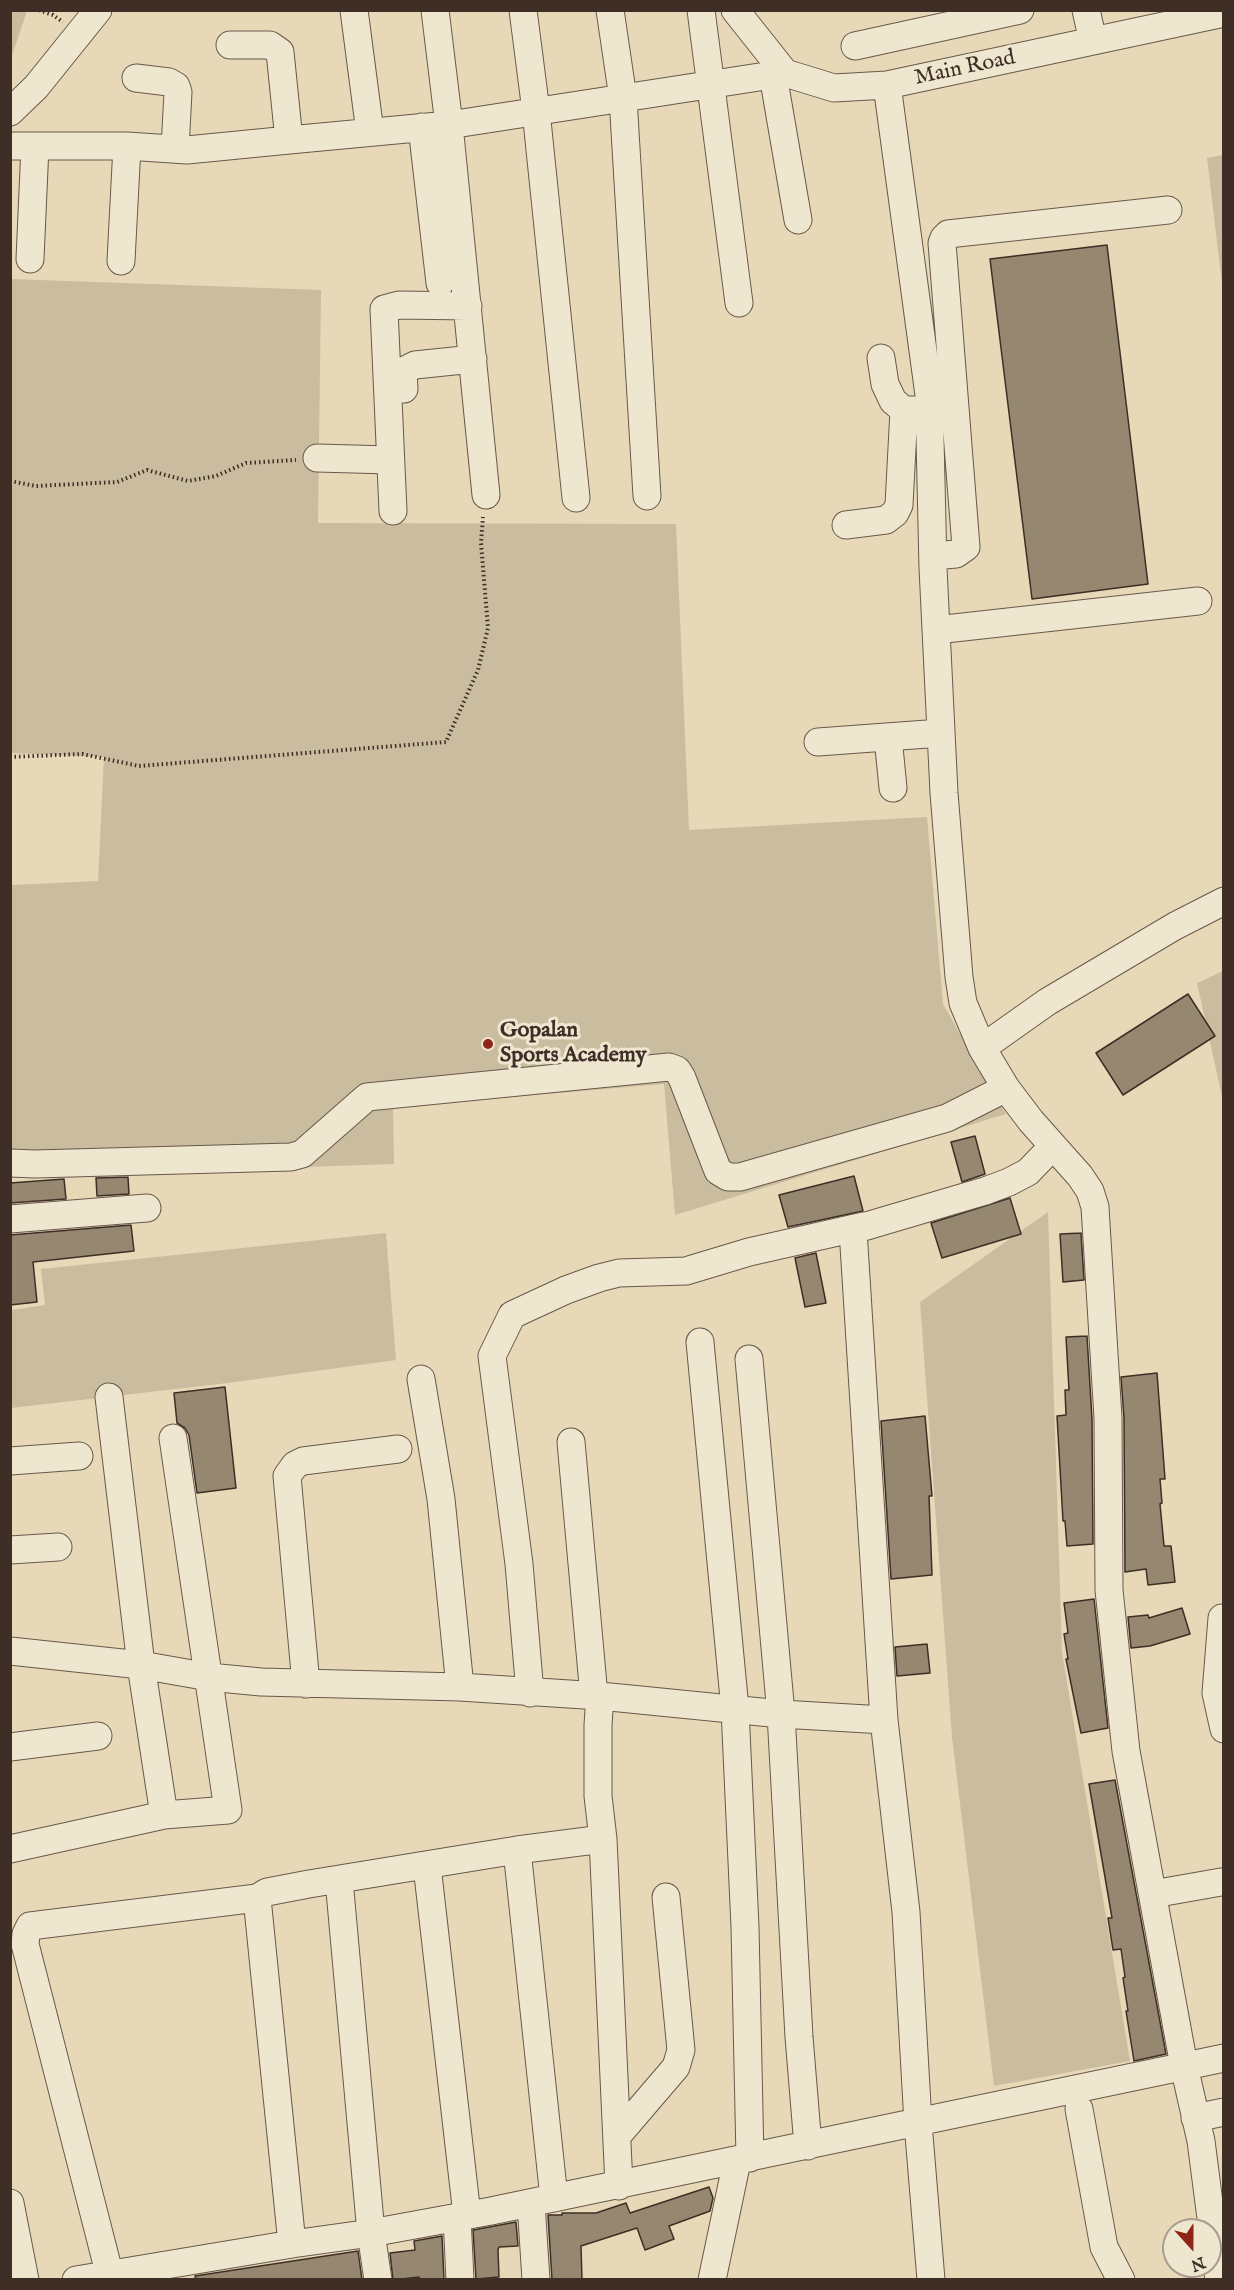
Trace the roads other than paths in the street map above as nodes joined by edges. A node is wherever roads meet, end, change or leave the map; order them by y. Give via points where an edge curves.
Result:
1 (98, 10) edge
2 (354, 10) edge
3 (435, 10) edge
4 (523, 10) edge
5 (610, 10) edge
6 (701, 10) edge
7 (735, 10) edge
8 (1020, 10) edge
9 (1086, 10) edge
10 (1224, 13) edge
11 (1141, 20) edge
12 (1093, 41) junction
13 (230, 45) dead end
14 (855, 46) dead end
15 (779, 74) junction
16 (136, 78) dead end
17 (712, 84) junction
18 (887, 85) junction
19 (622, 98) junction
20 (537, 111) junction
21 (10, 112) edge
22 (449, 125) junction
23 (422, 127) junction
24 (370, 132) junction
25 (289, 140) junction
26 (23, 146) edge
27 (127, 146) junction
28 (175, 149) junction
29 (1168, 210) dead end
30 (798, 220) dead end
31 (30, 259) dead end
32 (121, 261) dead end
33 (440, 283) dead end
34 (739, 303) dead end
35 (468, 306) junction
36 (881, 358) dead end
37 (473, 359) junction
38 (404, 389) dead end
39 (917, 410) junction
40 (317, 458) road end
41 (390, 460) junction
42 (486, 495) road end
43 (647, 496) dead end
44 (576, 498) dead end
45 (393, 511) dead end
46 (846, 525) dead end
47 (933, 556) junction
48 (1198, 601) dead end
49 (936, 630) junction
50 (941, 733) junction
51 (888, 737) junction
52 (818, 742) dead end
53 (893, 788) dead end
54 (1224, 901) edge
55 (982, 1048) junction
56 (1006, 1088) junction
57 (1053, 1146) junction
58 (10, 1163) edge
59 (147, 1208) dead end
60 (10, 1219) edge
61 (864, 1226) junction
62 (700, 1342) dead end
63 (749, 1359) dead end
64 (421, 1378) dead end
65 (109, 1397) dead end
66 (173, 1438) dead end
67 (571, 1442) dead end
68 (398, 1449) dead end
69 (79, 1456) dead end
70 (10, 1461) edge
71 (58, 1547) dead end
72 (10, 1550) edge
73 (1222, 1618) edge
74 (10, 1651) edge
75 (141, 1665) junction
76 (209, 1677) junction
77 (306, 1684) junction
78 (460, 1687) junction
79 (530, 1693) junction
80 (597, 1696) junction
81 (735, 1709) junction
82 (781, 1714) junction
83 (884, 1720) junction
84 (1224, 1729) edge
85 (99, 1736) dead end
86 (10, 1748) edge
87 (164, 1815) junction
88 (603, 1839) junction
89 (10, 1849) edge
90 (517, 1850) junction
91 (427, 1866) junction
92 (339, 1880) junction
93 (1221, 1882) dead end
94 (1153, 1894) junction
95 (666, 1897) dead end
96 (257, 1898) junction
97 (1224, 2058) edge
98 (1184, 2066) junction
99 (1078, 2109) dead end
100 (1224, 2112) edge
101 (1195, 2118) junction
102 (918, 2123) junction
103 (617, 2136) junction
104 (808, 2146) junction
105 (744, 2159) junction
106 (619, 2186) junction
107 (543, 2201) junction
108 (10, 2203) edge
109 (462, 2216) junction
110 (371, 2233) junction
111 (292, 2244) junction
112 (206, 2269) edge
113 (111, 2277) edge
114 (25, 2280) edge
115 (76, 2280) edge
116 (378, 2280) edge
117 (460, 2280) edge
118 (536, 2280) edge
119 (712, 2280) edge
120 (931, 2280) edge
121 (1121, 2280) edge
122 (1219, 2280) edge

1 - 21 street via 36,87
2 - 24 street
3 - 22 street
4 - 20 street
5 - 19 street
6 - 17 street
7 - 15 street
8 - 14 street
9 - 12 street
10 - 11 street, Main Road
11 - 12 street, Main Road
12 - 18 street, Main Road
13 - 25 street via 270,45 280,52
15 - 17 street
15 - 18 street, Main Road via 834,88
15 - 30 street
16 - 28 street via 176,86
17 - 19 street
17 - 34 street
18 - 39 street via 929,395
19 - 20 street
19 - 43 street
20 - 22 street
20 - 44 street
22 - 23 street
22 - 35 street
23 - 24 street
23 - 33 street
24 - 25 street
25 - 28 street
26 - 27 street
26 - 31 street
27 - 28 street
27 - 32 street
29 - 47 street via 948,234 944,238 966,548 956,554
35 - 37 street
35 - 41 street via 399,305 384,309
36 - 39 street via 885,384 893,401
37 - 38 street via 414,365 403,370
37 - 42 street
39 - 46 street via 895,513 886,520
39 - 47 street
40 - 41 street
41 - 45 street
47 - 49 street
48 - 49 street
49 - 50 street
50 - 51 street
50 - 55 street via 959,978 963,1003
51 - 52 street
51 - 53 street
54 - 55 street via 1047,1002
55 - 56 street
56 - 57 street
56 - 58 street via 947,1118 740,1177 728,1177 718,1171 682,1078 669,1067 367,1097 302,1154 291,1157
57 - 61 street via 1028,1172 1009,1182
57 - 94 street via 1080,1176 1095,1207 1108,1418 1109,1590 1126,1751
59 - 60 street
61 - 79 street via 748,1252 686,1271 619,1273 599,1278 512,1315 492,1356 519,1564
61 - 83 street via 853,1230
62 - 81 street
63 - 82 street
64 - 78 street via 441,1499
65 - 75 street
66 - 76 street
67 - 80 street
68 - 77 street via 303,1461 287,1476
69 - 70 street
71 - 72 street
73 - 84 street via 1216,1694
74 - 75 street
75 - 76 street
75 - 87 street
76 - 77 street
76 - 87 street via 228,1810
77 - 78 street
78 - 79 street
79 - 80 street
80 - 81 street
80 - 88 street via 597,1796
81 - 82 street
81 - 105 street via 745,1939
82 - 83 street
82 - 104 street
83 - 102 street via 906,1912
85 - 86 street
87 - 89 street
88 - 90 street
88 - 103 street
90 - 91 street
90 - 107 street
91 - 92 street
91 - 109 street
92 - 96 street via 267,1892
92 - 110 street
93 - 94 street
94 - 98 street
95 - 103 street via 681,2050 676,2067
96 - 111 street
96 - 113 street via 30,1926 26,1934 25,1944
97 - 98 street
98 - 101 street
98 - 102 street
99 - 121 street via 1104,2247
100 - 101 street
101 - 122 street
102 - 104 street
102 - 120 street
103 - 106 street
104 - 105 street
105 - 106 street
105 - 119 street
106 - 107 street
107 - 109 street
107 - 118 street
108 - 114 street
109 - 110 street
109 - 117 street
110 - 111 street
110 - 116 street
111 - 112 street
112 - 113 street
113 - 115 street

